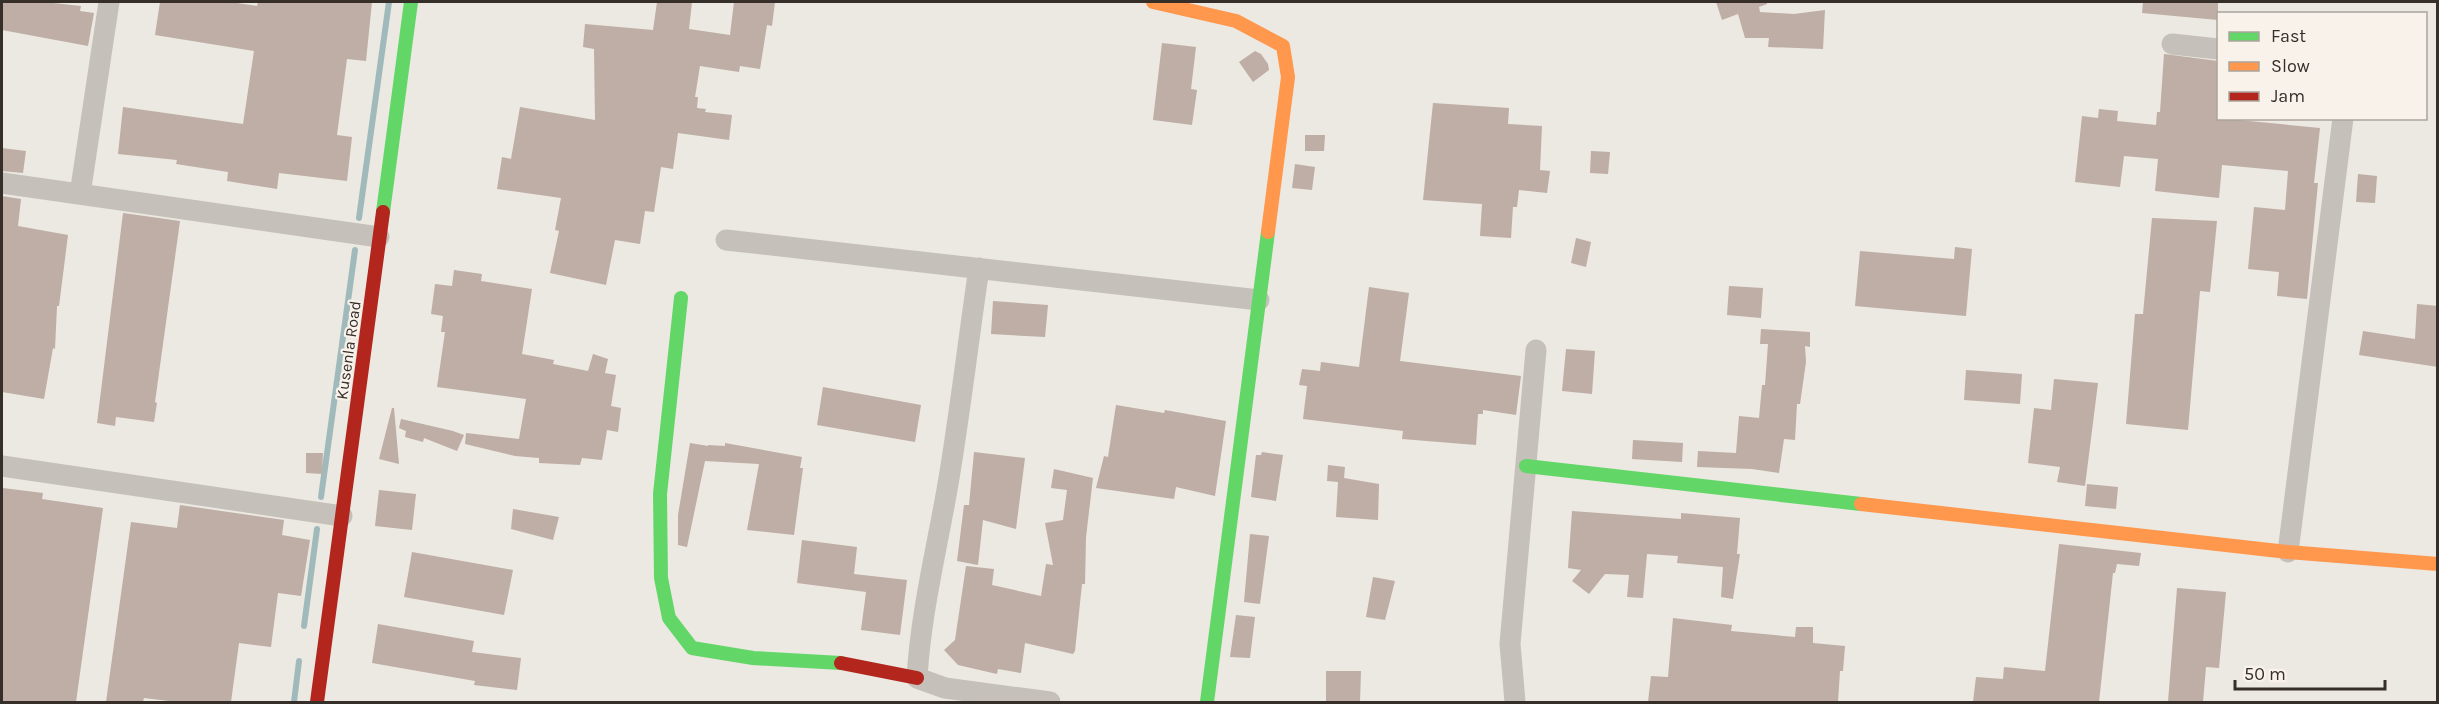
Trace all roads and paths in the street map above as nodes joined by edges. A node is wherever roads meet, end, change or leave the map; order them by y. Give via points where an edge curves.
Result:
1 (109, 2) edge
2 (411, 2) edge
3 (1153, 2) edge
4 (2172, 44) dead end
5 (2217, 49) edge
6 (2343, 120) edge
7 (2, 183) edge
8 (80, 194) junction
9 (379, 237) junction
10 (726, 240) dead end
11 (979, 268) junction
12 (681, 298) dead end
13 (1259, 300) junction
14 (1536, 350) dead end
15 (2, 466) edge
16 (1526, 466) junction
17 (342, 516) junction
18 (2288, 552) junction
19 (2438, 564) edge
20 (917, 678) junction
21 (317, 702) edge
22 (1050, 702) edge
23 (1207, 702) edge
24 (1515, 702) edge

1 - 8 street
2 - 9 street, Kusenla Road
3 - 13 street via 1236,21 1283,46 1288,77
4 - 5 street
6 - 18 street
7 - 8 street
8 - 9 street
9 - 17 street, Kusenla Road
10 - 11 street
11 - 13 street
11 - 20 street
12 - 20 street via 660,494 661,578 669,618 692,648 753,658 828,661
13 - 23 street
14 - 16 street
15 - 17 street
16 - 18 street
16 - 24 street via 1510,644
17 - 21 street, Kusenla Road
18 - 19 street
20 - 22 street via 945,688

